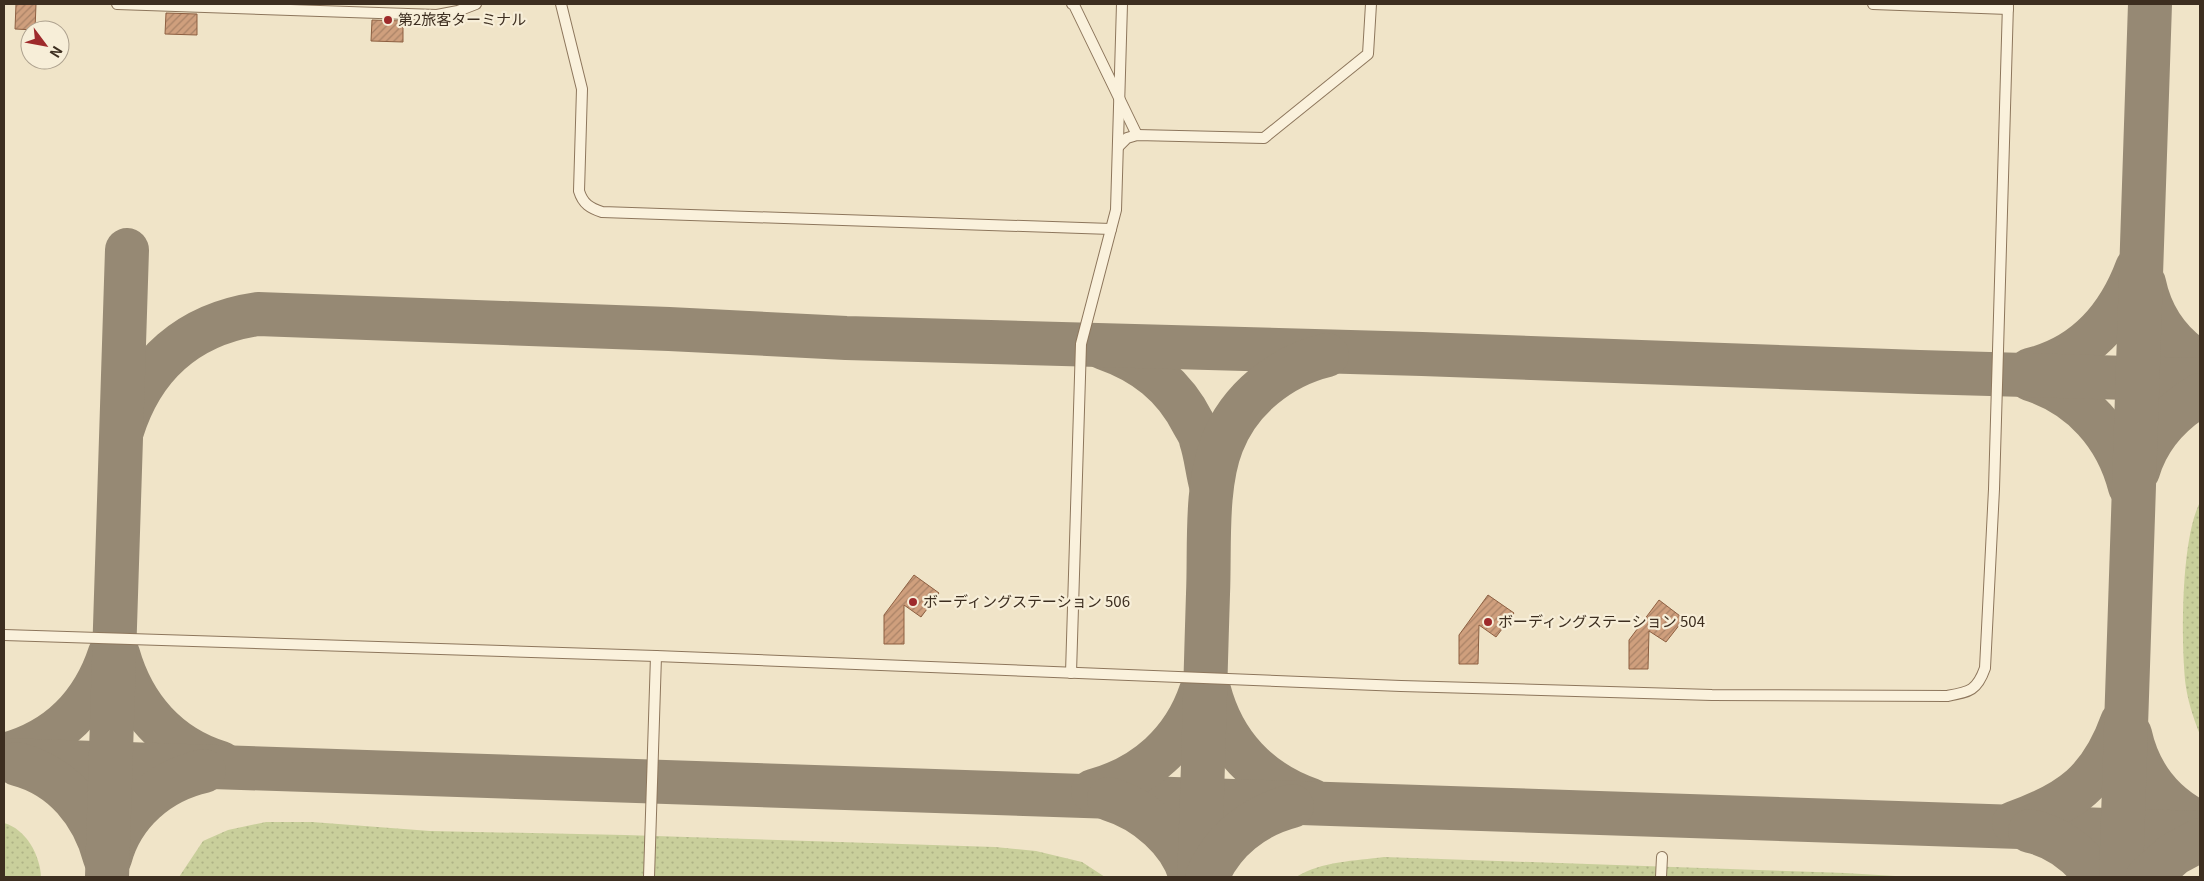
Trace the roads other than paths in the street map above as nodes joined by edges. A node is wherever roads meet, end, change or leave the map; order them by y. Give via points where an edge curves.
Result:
1 (117, 4) edge
2 (476, 4) edge
3 (561, 4) edge
4 (1072, 4) edge
5 (1122, 4) edge
6 (1370, 4) edge
7 (1873, 4) edge
8 (2008, 6) edge
9 (455, 8) edge
10 (1120, 100) junction
11 (1136, 135) junction
12 (1118, 147) junction
13 (1111, 229) junction
14 (4, 635) edge
15 (656, 656) junction
16 (1071, 673) junction
17 (1662, 857) dead end
18 (649, 877) edge
19 (1661, 877) edge

1 - 9 lane via 437,15
2 - 9 lane
3 - 13 lane via 582,89 579,191 581,199 592,209 602,212
4 - 10 lane
5 - 10 lane
6 - 11 lane via 1368,54 1264,138
7 - 8 lane
8 - 16 lane via 1994,489 1985,668 1980,682 1969,692 1947,696 1712,695
10 - 11 lane
10 - 12 lane
11 - 12 lane via 1126,138
12 - 13 lane via 1116,210
13 - 16 lane via 1081,344
14 - 15 lane
15 - 16 lane
15 - 18 lane
17 - 19 lane

